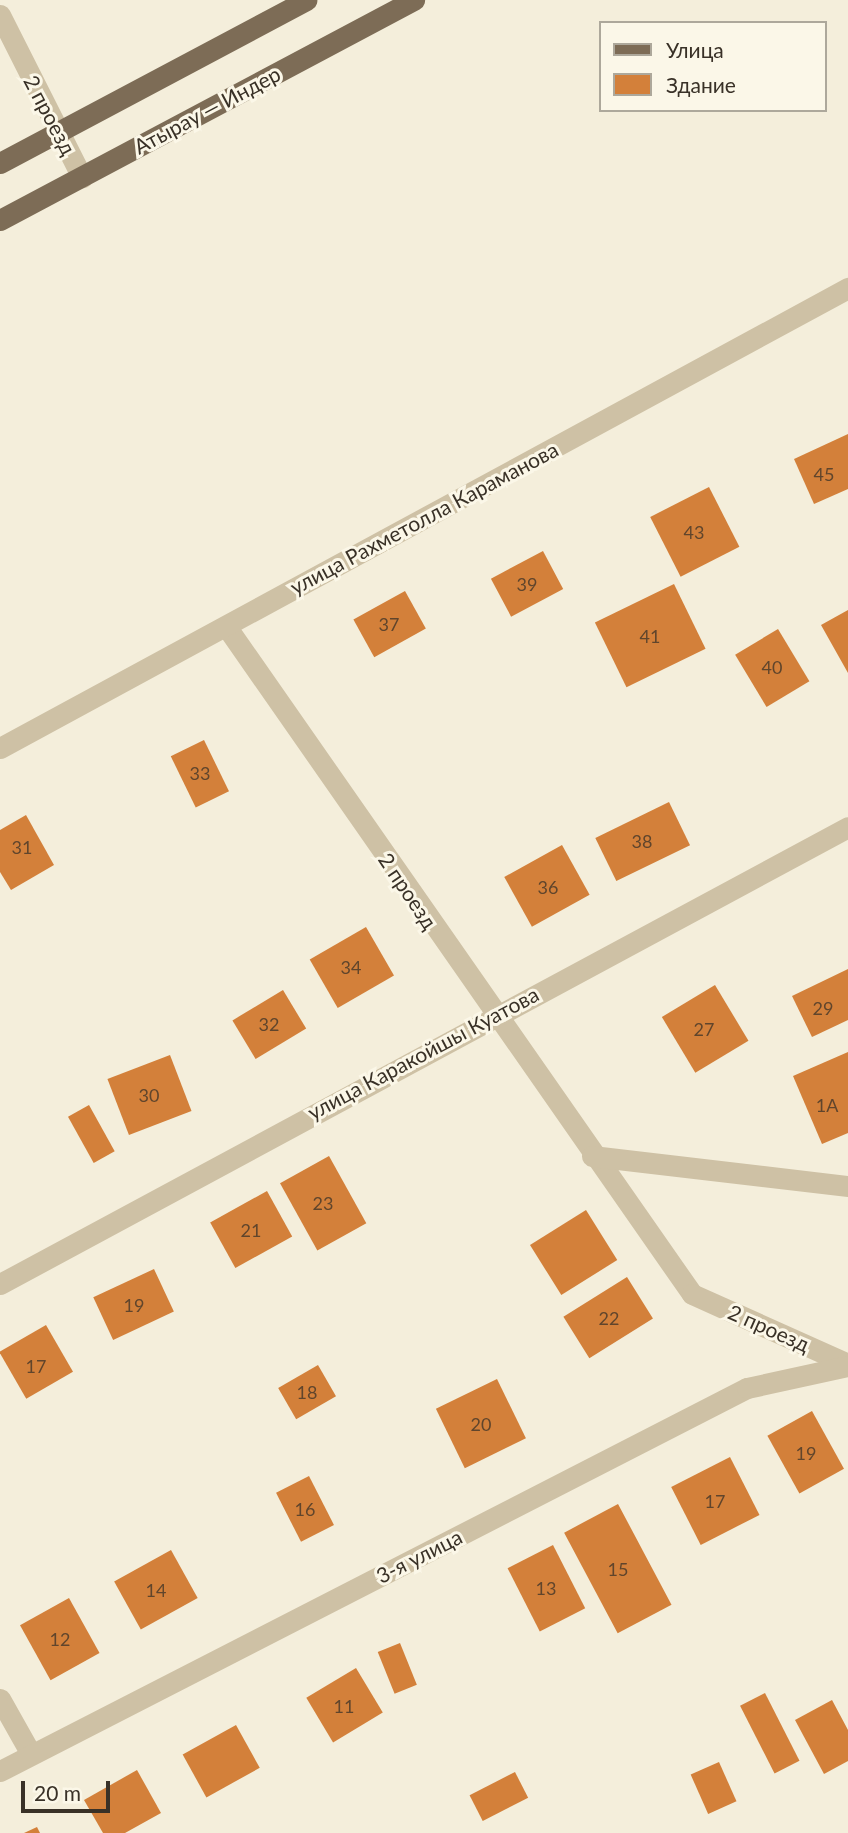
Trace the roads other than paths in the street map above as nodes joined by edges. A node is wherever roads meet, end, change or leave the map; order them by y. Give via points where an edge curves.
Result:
1 (306, 0) edge
2 (414, 0) edge
3 (0, 15) edge
4 (60, 132) junction
5 (0, 163) edge
6 (82, 177) junction
7 (0, 220) edge
8 (848, 288) edge
9 (226, 626) junction
10 (0, 748) edge
11 (848, 827) edge
12 (492, 1014) junction
13 (592, 1156) junction
14 (848, 1186) edge
15 (0, 1284) edge
16 (848, 1365) edge
17 (0, 1699) edge
18 (31, 1754) junction
19 (0, 1771) edge

1 - 4 main road
2 - 6 main road, Атырау — Индер
3 - 4 street, 2 проезд
4 - 5 main road
4 - 6 street, 2 проезд
6 - 7 main road, Атырау — Индер
8 - 9 street, улица Рахметолла Караманова
9 - 10 street, улица Рахметолла Караманова
9 - 12 street, 2 проезд
11 - 12 street, улица Каракойшы Куатова
12 - 13 street, 2 проезд
12 - 15 street, улица Каракойшы Куатова
13 - 14 street
13 - 16 street, 2 проезд via 692,1294
16 - 18 street, 3-я улица via 747,1388
17 - 18 street
18 - 19 street, 3-я улица

